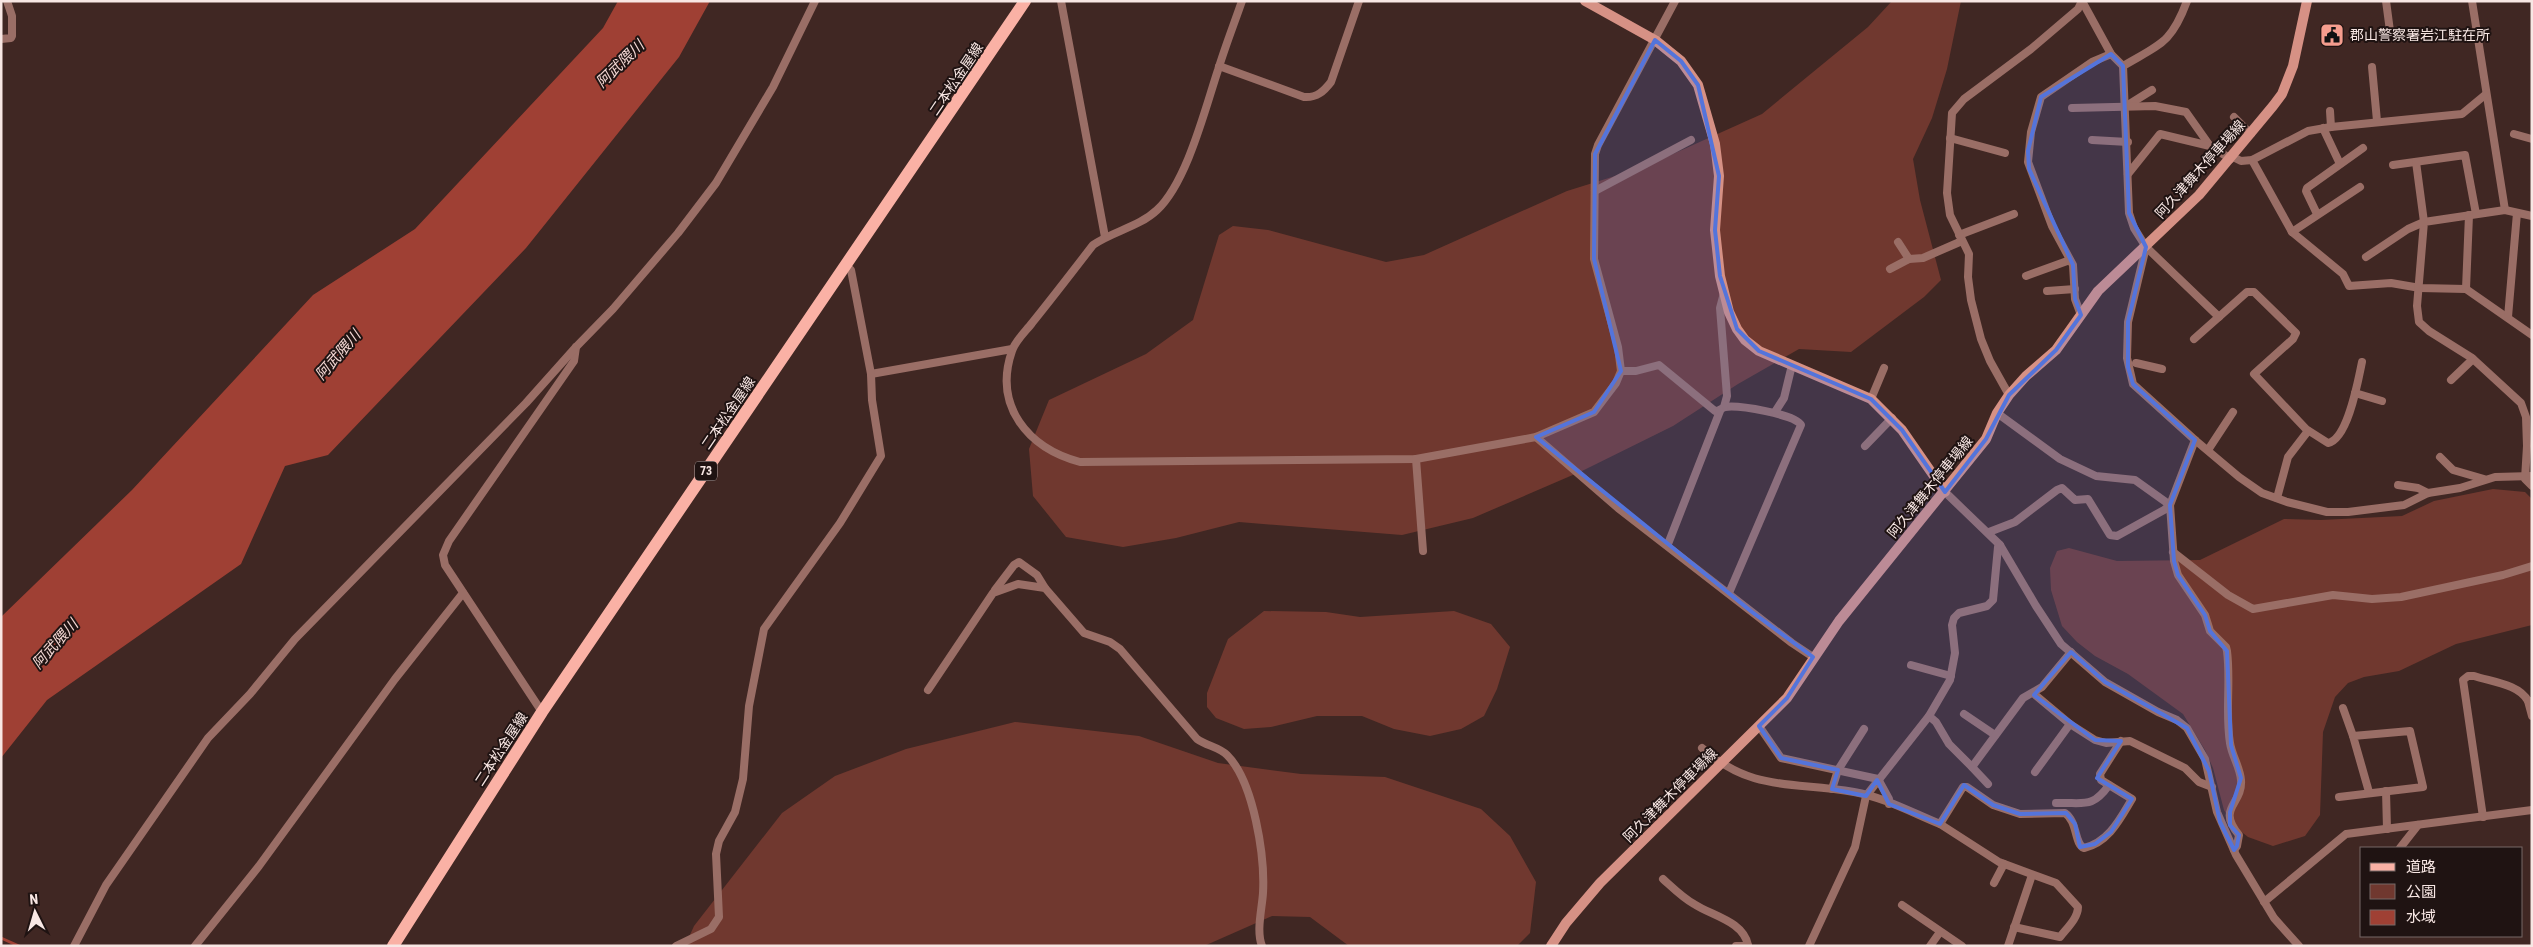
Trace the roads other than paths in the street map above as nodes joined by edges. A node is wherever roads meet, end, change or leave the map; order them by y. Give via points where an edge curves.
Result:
1 (7, 1) edge
2 (815, 1) edge
3 (1025, 1) edge
4 (1061, 1) edge
5 (1242, 1) edge
6 (1359, 1) edge
7 (1585, 1) edge
8 (1675, 1) edge
9 (2082, 1) edge
10 (2187, 1) edge
11 (2307, 1) edge
12 (2386, 1) edge
13 (2472, 1) edge
14 (2390, 30) dead end
15 (1, 39) edge
16 (1655, 40) junction
17 (2111, 54) junction
18 (1219, 66) junction
19 (2123, 66) junction
20 (2372, 67) dead end
21 (2152, 90) dead end
22 (2485, 95) junction
23 (2126, 106) junction
24 (2072, 108) dead end
25 (2330, 111) dead end
26 (2234, 117) dead end
27 (2377, 121) junction
28 (2327, 127) junction
29 (2251, 134) junction
30 (2514, 134) dead end
31 (1950, 138) junction
32 (2532, 138) edge
33 (1691, 140) dead end
34 (2092, 140) dead end
35 (2128, 142) junction
36 (2210, 146) junction
37 (2363, 148) dead end
38 (2005, 153) dead end
39 (2232, 158) junction
40 (2252, 160) junction
41 (2416, 162) junction
42 (2340, 164) junction
43 (2393, 165) dead end
44 (2128, 174) junction
45 (2360, 187) dead end
46 (1595, 191) junction
47 (2505, 210) junction
48 (2517, 213) junction
49 (2014, 214) dead end
50 (2318, 214) junction
51 (2473, 215) junction
52 (2532, 216) edge
53 (2424, 222) junction
54 (2292, 232) junction
55 (1105, 237) junction
56 (1961, 238) junction
57 (1898, 242) dead end
58 (2146, 247) junction
59 (2366, 257) dead end
60 (1908, 259) junction
61 (2070, 260) junction
62 (846, 265) junction
63 (1890, 268) dead end
64 (2026, 276) dead end
65 (2420, 288) junction
66 (2075, 289) junction
67 (2466, 289) junction
68 (2048, 291) dead end
69 (1724, 292) junction
70 (2081, 315) junction
71 (2219, 317) junction
72 (2508, 317) junction
73 (2532, 335) edge
74 (2194, 339) dead end
75 (576, 346) junction
76 (1012, 350) junction
77 (2473, 359) junction
78 (2362, 362) dead end
79 (2136, 363) dead end
80 (1792, 365) junction
81 (1884, 368) dead end
82 (2162, 369) dead end
83 (1621, 371) junction
84 (871, 374) junction
85 (2451, 380) dead end
86 (2355, 393) junction
87 (2009, 395) junction
88 (1871, 399) junction
89 (2382, 401) dead end
90 (1722, 409) junction
91 (1776, 412) junction
92 (2233, 412) dead end
93 (1997, 413) junction
94 (1892, 418) junction
95 (2308, 431) junction
96 (1536, 437) junction
97 (2195, 440) junction
98 (1865, 446) dead end
99 (2208, 450) junction
100 (2440, 457) dead end
101 (1416, 459) junction
102 (2528, 475) edge
103 (2484, 479) junction
104 (2398, 484) dead end
105 (2532, 486) edge
106 (1946, 492) junction
107 (2428, 493) junction
108 (2276, 498) junction
109 (2170, 505) junction
110 (1989, 532) junction
111 (1668, 544) junction
112 (2000, 544) junction
113 (1423, 551) dead end
114 (2173, 552) junction
115 (2532, 566) edge
116 (1045, 588) junction
117 (463, 593) junction
118 (993, 593) junction
119 (1729, 593) junction
120 (2071, 652) junction
121 (1813, 656) junction
122 (1911, 665) dead end
123 (1951, 676) junction
124 (928, 690) dead end
125 (2033, 693) junction
126 (2530, 701) edge
127 (2343, 708) dead end
128 (542, 712) junction
129 (1964, 714) dead end
130 (1929, 716) junction
131 (2532, 716) edge
132 (2070, 724) junction
133 (1759, 726) junction
134 (1864, 729) dead end
135 (1995, 735) junction
136 (2353, 736) junction
137 (2121, 742) junction
138 (1702, 748) dead end
139 (1721, 764) junction
140 (1972, 767) junction
141 (1838, 770) junction
142 (2035, 772) dead end
143 (1878, 779) junction
144 (1988, 784) dead end
145 (2110, 785) junction
146 (2212, 787) junction
147 (1832, 790) junction
148 (2386, 791) junction
149 (2369, 792) junction
150 (1866, 796) junction
151 (2339, 797) dead end
152 (2056, 803) dead end
153 (1889, 804) junction
154 (2532, 810) edge
155 (2483, 816) junction
156 (1940, 824) junction
157 (2418, 825) junction
158 (2387, 828) junction
159 (2401, 847) edge
160 (2234, 850) junction
161 (2004, 864) junction
162 (2032, 875) junction
163 (1663, 880) dead end
164 (1994, 882) dead end
165 (2264, 902) junction
166 (1902, 905) dead end
167 (2014, 927) junction
168 (1940, 932) junction
169 (2060, 936) junction
170 (74, 946) edge
171 (194, 946) edge
172 (393, 946) edge
173 (676, 946) edge
174 (1262, 946) edge
175 (1551, 946) edge
176 (1736, 946) edge
177 (1748, 946) edge
178 (1809, 946) edge
179 (1930, 946) edge
180 (1962, 946) edge
181 (2008, 946) edge
182 (2061, 946) edge
183 (2299, 946) edge

1 - 15 street via 12,16 12,36
2 - 75 street via 773,86 716,183 630,290
3 - 62 main road, 二本松金屋線 / 73
4 - 55 street
5 - 18 street
6 - 18 street via 1331,82 1314,97 1304,97
7 - 16 main road
8 - 16 street
9 - 17 street
9 - 31 street via 2078,9 2031,49 1956,106
10 - 19 street via 2178,24 2165,40 2156,49
11 - 29 main road, 阿久津舞木停車場線 via 2288,81
12 - 14 street
13 - 22 street
16 - 46 street via 1598,145
16 - 69 main road via 1692,73 1715,144 1719,176 1715,230
17 - 19 street
17 - 61 street via 2092,62 2041,97 2032,132 2029,169
18 - 55 street via 1196,137 1165,200 1148,217
19 - 23 street
20 - 27 street
21 - 23 street
22 - 27 street via 2462,114
22 - 47 street
23 - 24 street
23 - 35 street
23 - 36 street via 2155,106 2186,112
25 - 28 street
26 - 29 street
27 - 28 street
28 - 40 street via 2308,131
28 - 42 street
29 - 39 main road, 阿久津舞木停車場線
30 - 32 street
31 - 38 street
31 - 56 street via 1947,193 1950,216
33 - 46 street
34 - 35 street
35 - 44 street
36 - 39 street
36 - 44 street via 2160,134
37 - 42 street
39 - 40 street
39 - 58 main road, 阿久津舞木停車場線
40 - 54 street
41 - 43 street
41 - 51 street via 2465,155
41 - 53 street
42 - 50 street via 2306,191
44 - 58 street via 2129,213
45 - 50 street
46 - 83 street via 1594,259 1616,338
47 - 48 street
47 - 51 street
48 - 52 street
48 - 72 street
49 - 56 street
50 - 54 street
51 - 53 street
51 - 67 street
53 - 59 street
53 - 65 street
54 - 65 street via 2343,274 2349,286 2391,283
55 - 76 street via 1094,245
56 - 60 street via 1923,258
56 - 87 street via 1969,254 1970,300 1990,360
57 - 60 street
58 - 70 main road, 阿久津舞木停車場線 via 2107,281
58 - 71 street
58 - 97 street via 2128,322 2129,372 2133,384
60 - 63 street
61 - 64 street
61 - 66 street
62 - 84 street via 850,270
62 - 128 main road, 二本松金屋線 / 73
65 - 67 street
65 - 77 street via 2419,322
66 - 68 street
66 - 70 street
67 - 72 street
69 - 80 main road via 1729,312 1744,340 1759,351
69 - 90 street via 1720,308 1727,396
70 - 87 main road, 阿久津舞木停車場線 via 2056,350
71 - 74 street
71 - 95 street via 2250,291 2296,333 2254,374
72 - 73 street
75 - 117 street via 574,361 443,552 442,559
75 - 170 street via 491,440 296,639 208,738 106,885
76 - 84 street
76 - 101 street via 1007,378 1010,407 1037,441 1063,458 1080,462
77 - 85 street
77 - 102 street via 2524,407
78 - 86 street
79 - 82 street
80 - 88 main road
80 - 91 street via 1784,398
81 - 88 street
83 - 90 street via 1663,366 1715,411
83 - 96 street via 1594,412
84 - 173 street via 881,456 840,523 764,629 749,706 743,779 735,812 722,834 716,854 719,917 713,928
86 - 89 street
86 - 95 street via 2343,428 2334,442 2326,443
87 - 93 main road, 阿久津舞木停車場線
88 - 94 main road
90 - 91 street
90 - 111 street
91 - 119 street via 1801,424
92 - 99 street
93 - 106 main road, 阿久津舞木停車場線 via 1986,439
93 - 109 street via 2060,459 2096,476 2135,480
94 - 98 street
94 - 106 main road
95 - 108 street via 2288,457
96 - 101 street
96 - 111 street via 1618,508
97 - 99 street
97 - 109 street
99 - 108 street via 2239,477 2262,493
100 - 103 street via 2453,470
101 - 113 street
102 - 103 street
102 - 105 street via 2524,479
103 - 107 street via 2460,488
104 - 107 street
106 - 110 street
106 - 121 main road, 阿久津舞木停車場線
107 - 108 street via 2404,504 2327,512
109 - 110 street via 2117,536 2110,535 2088,500 2075,500 2062,488 2015,522
109 - 114 street
110 - 112 street
111 - 119 street
112 - 120 street via 2051,630
112 - 123 street via 1991,603 1959,613 1952,621 1955,653
114 - 115 street via 2228,595 2253,609 2333,595 2372,599 2401,597
114 - 160 street via 2178,575 2205,616 2210,631 2227,651 2227,713 2231,745 2241,778 2230,812 2230,824 2239,835 2238,846
116 - 118 street via 1018,584
116 - 118 street via 1037,575 1019,562 1014,564
116 - 174 street via 1084,633 1120,649 1197,739 1220,750 1233,762 1250,799 1262,855 1259,934
117 - 128 street
117 - 171 street
118 - 124 street
119 - 121 street via 1792,644
120 - 125 street via 2042,687
120 - 146 street via 2106,682 2182,723 2196,741
121 - 133 main road, 阿久津舞木停車場線 via 1787,698
122 - 123 street
123 - 130 street
125 - 132 street
125 - 135 street via 2023,698
126 - 131 street
126 - 155 street via 2517,690 2474,676 2463,680
127 - 136 street
128 - 172 main road, 二本松金屋線 / 73
129 - 135 street
130 - 140 street via 1949,744
130 - 143 street
132 - 137 street via 2101,743
132 - 142 street
133 - 139 main road, 阿久津舞木停車場線
133 - 141 street via 1781,758
134 - 141 street
135 - 140 street
136 - 148 street via 2410,731 2423,787
136 - 149 street
137 - 145 street via 2100,774 2101,780
137 - 146 street via 2130,741 2168,759 2185,768 2199,782
138 - 139 street
139 - 147 street via 1758,781
139 - 175 main road, 阿久津舞木停車場線 via 1600,883
140 - 144 street
141 - 143 street
141 - 147 street
143 - 150 street
143 - 153 street
145 - 152 street via 2093,802
145 - 156 street via 2132,799 2111,832 2087,847 2080,847 2075,824 2065,813 2020,814 1993,805 1967,787 1963,787
146 - 160 street via 2217,812
147 - 150 street
148 - 149 street
148 - 158 street
149 - 151 street
150 - 153 street
150 - 178 street via 1854,847
153 - 156 street
154 - 155 street
155 - 157 street
156 - 161 street
157 - 158 street
157 - 159 street
158 - 165 street via 2346,834
160 - 165 street
161 - 162 street
161 - 164 street
162 - 167 street
162 - 169 street via 2056,883 2078,907 2071,924
163 - 177 street via 1692,904 1734,925 1745,935
165 - 183 street
166 - 168 street
167 - 169 street
167 - 181 street
168 - 179 street
168 - 180 street
169 - 182 street
176 - 177 street

